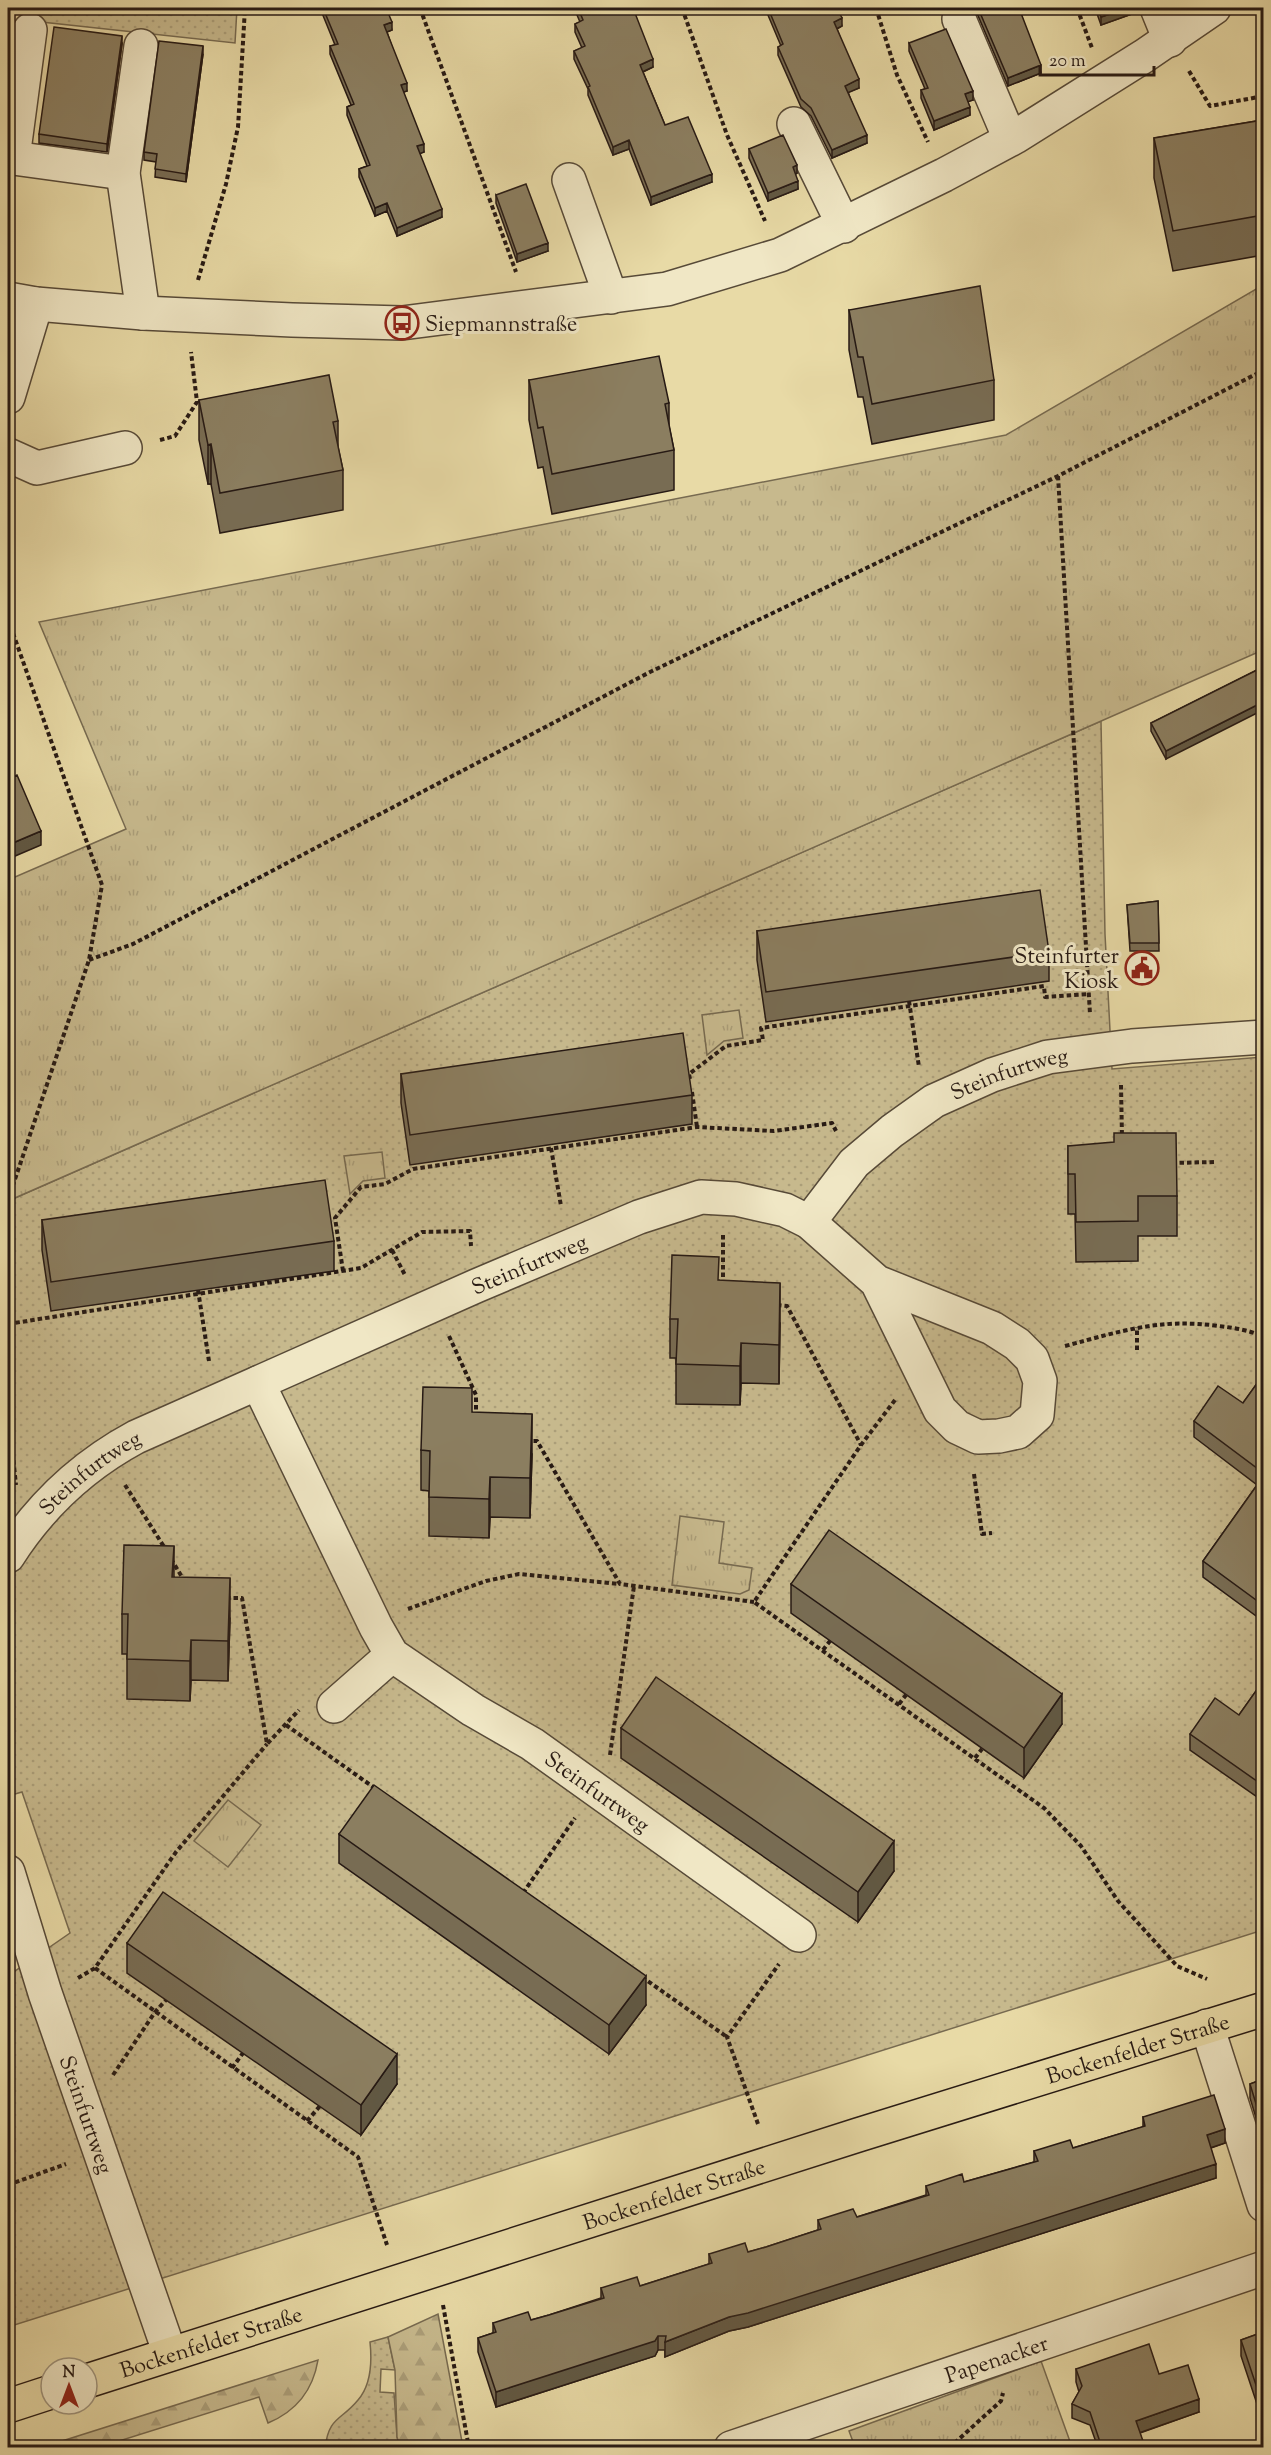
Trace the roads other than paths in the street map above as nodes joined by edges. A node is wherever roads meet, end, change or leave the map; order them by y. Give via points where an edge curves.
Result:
1 (1157, 8) edge
2 (1214, 8) edge
3 (959, 20) dead end
4 (30, 30) dead end
5 (1170, 40) junction
6 (141, 46) dead end
7 (794, 124) dead end
8 (1010, 139) junction
9 (123, 173) junction
10 (568, 180) dead end
11 (843, 226) junction
12 (611, 297) junction
13 (22, 302) edge
14 (143, 313) junction
15 (8, 397) edge
16 (125, 448) road end
17 (8, 455) edge
18 (1263, 1036) edge
19 (809, 1222) junction
20 (877, 1282) junction
21 (258, 1383) junction
22 (16, 1543) edge
23 (384, 1641) junction
24 (319, 1705) road end
25 (8, 1872) edge
26 (799, 1935) road end
27 (1263, 2009) edge
28 (1207, 2026) junction
29 (1263, 2205) edge
30 (1263, 2268) edge
31 (170, 2355) junction
32 (99, 2377) edge
33 (39, 2396) edge
34 (8, 2406) edge
35 (731, 2448) edge

1 - 5 street
2 - 5 street
3 - 8 street
4 - 9 street via 13,158
5 - 8 street
6 - 9 street
7 - 11 street
8 - 11 street
9 - 14 street
10 - 12 street
11 - 12 street via 780,255 667,289
12 - 14 street via 402,323
13 - 14 street
13 - 15 street
16 - 17 street via 37,468
18 - 19 street, Steinfurtweg via 1048,1057 992,1075 934,1101 892,1131 854,1163
19 - 20 street, Steinfurtweg
19 - 21 street, Steinfurtweg via 785,1210 736,1199 701,1197 639,1217
20 - 20 street, Steinfurtweg via 940,1410 957,1427 978,1437 999,1436 1018,1432 1037,1415 1040,1381 1032,1359 1017,1344 992,1329
21 - 22 street, Steinfurtweg via 105,1454 63,1489
21 - 23 street, Steinfurtweg
23 - 24 street
23 - 26 street, Steinfurtweg via 472,1710 532,1744
25 - 31 street, Steinfurtweg via 45,1993
27 - 28 main road, Bockenfelder Straße
28 - 29 street
28 - 31 main road, Bockenfelder Straße
30 - 35 street, Papenacker
31 - 32 main road, Bockenfelder Straße
33 - 34 main road

